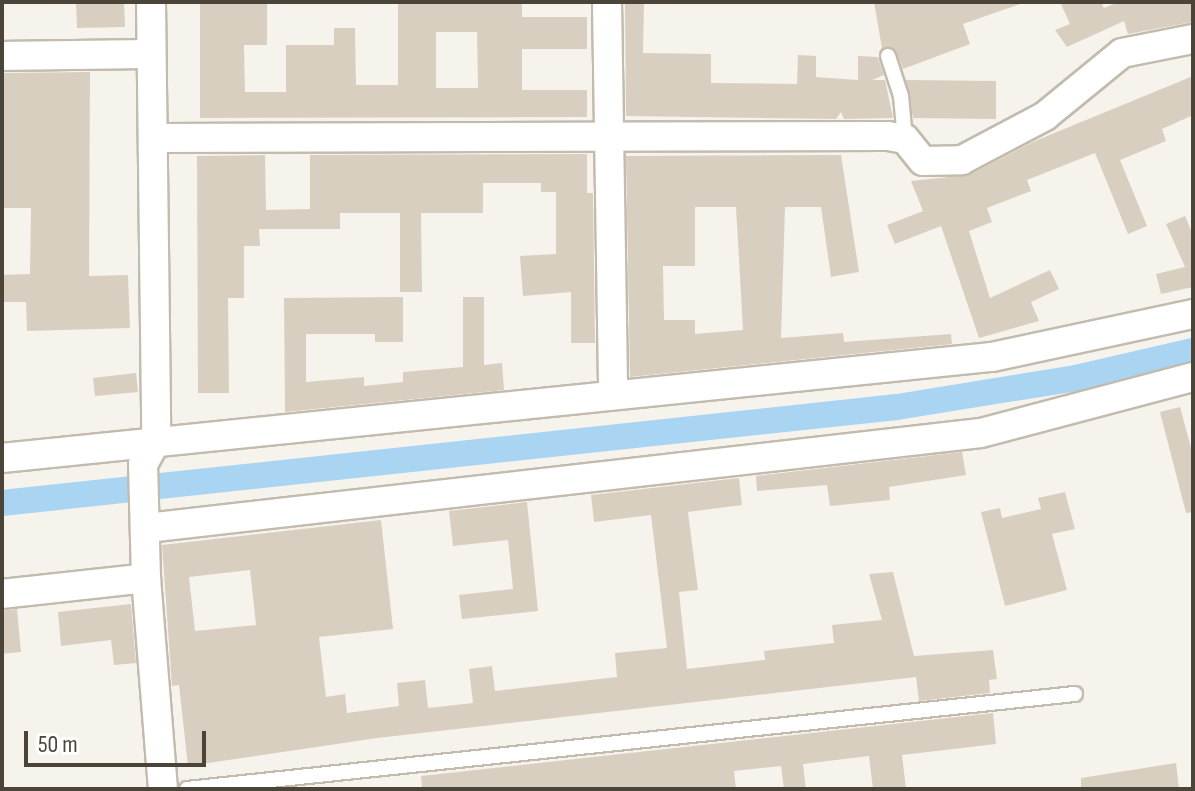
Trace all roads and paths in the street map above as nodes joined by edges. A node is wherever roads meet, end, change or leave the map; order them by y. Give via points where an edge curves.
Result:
1 (151, 2) edge
2 (607, 2) edge
3 (1193, 39) edge
4 (151, 54) junction
5 (2, 56) edge
6 (888, 56) dead end
7 (156, 138) junction
8 (610, 139) junction
9 (905, 139) junction
10 (1193, 314) edge
11 (1193, 377) edge
12 (613, 394) junction
13 (149, 452) junction
14 (2, 458) edge
15 (147, 528) junction
16 (146, 578) junction
17 (2, 594) edge
18 (1075, 694) dead end
19 (163, 789) edge
20 (187, 789) edge

1 - 4 street
2 - 8 street
3 - 9 street via 1122,53 1045,116 962,160 923,161
4 - 5 street
4 - 7 street
6 - 9 lane via 901,96
7 - 8 street
7 - 13 street
8 - 9 street
8 - 12 street
10 - 12 street via 992,357
11 - 15 street via 981,433
12 - 13 street
13 - 14 street
13 - 15 street
15 - 16 street
16 - 17 street
16 - 19 street
18 - 20 lane

